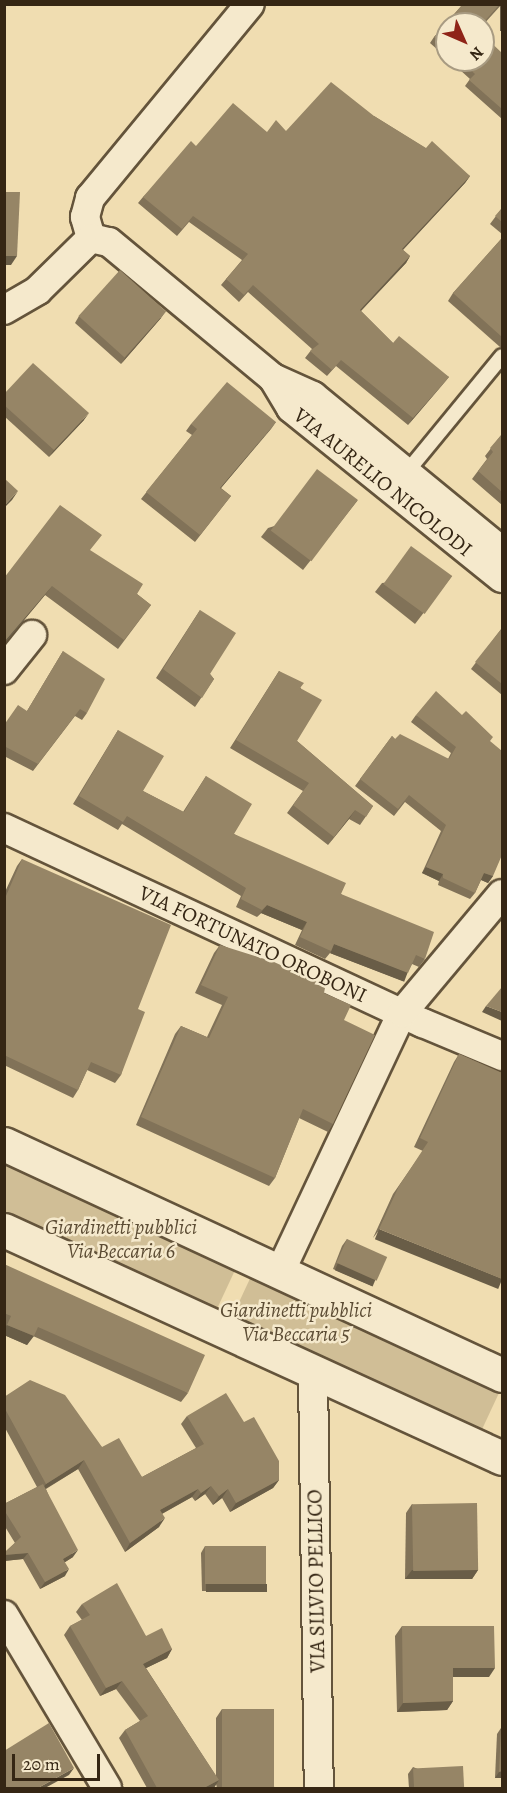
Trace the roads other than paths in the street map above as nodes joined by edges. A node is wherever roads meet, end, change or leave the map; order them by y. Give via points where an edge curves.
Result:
1 (250, 4) edge
2 (91, 238) junction
3 (4, 310) edge
4 (502, 356) edge
5 (273, 378) junction
6 (406, 473) junction
7 (502, 551) edge
8 (502, 578) edge
9 (32, 635) dead end
10 (4, 670) edge
11 (4, 828) edge
12 (502, 894) edge
13 (402, 1013) junction
14 (502, 1056) edge
15 (4, 1144) edge
16 (4, 1230) edge
17 (280, 1272) junction
18 (314, 1374) junction
19 (502, 1375) edge
20 (502, 1458) edge
21 (4, 1615) edge
22 (11, 1644) edge
23 (107, 1788) edge
24 (319, 1788) edge

1 - 2 street via 90,198 85,210
2 - 3 street via 38,290
2 - 5 street, VIA AURELIO NICOLODI via 109,242
4 - 6 lane
5 - 6 street, VIA AURELIO NICOLODI via 313,396
5 - 8 street, VIA AURELIO NICOLODI via 291,408
6 - 7 street, VIA AURELIO NICOLODI
9 - 10 street
11 - 13 street, VIA FORTUNATO OROBONI
12 - 13 street
13 - 14 street, VIA FORTUNATO OROBONI
13 - 17 street
15 - 17 street
16 - 18 street
17 - 19 street
18 - 20 street
18 - 24 street, VIA SILVIO PELLICO
21 - 22 street
22 - 23 street

